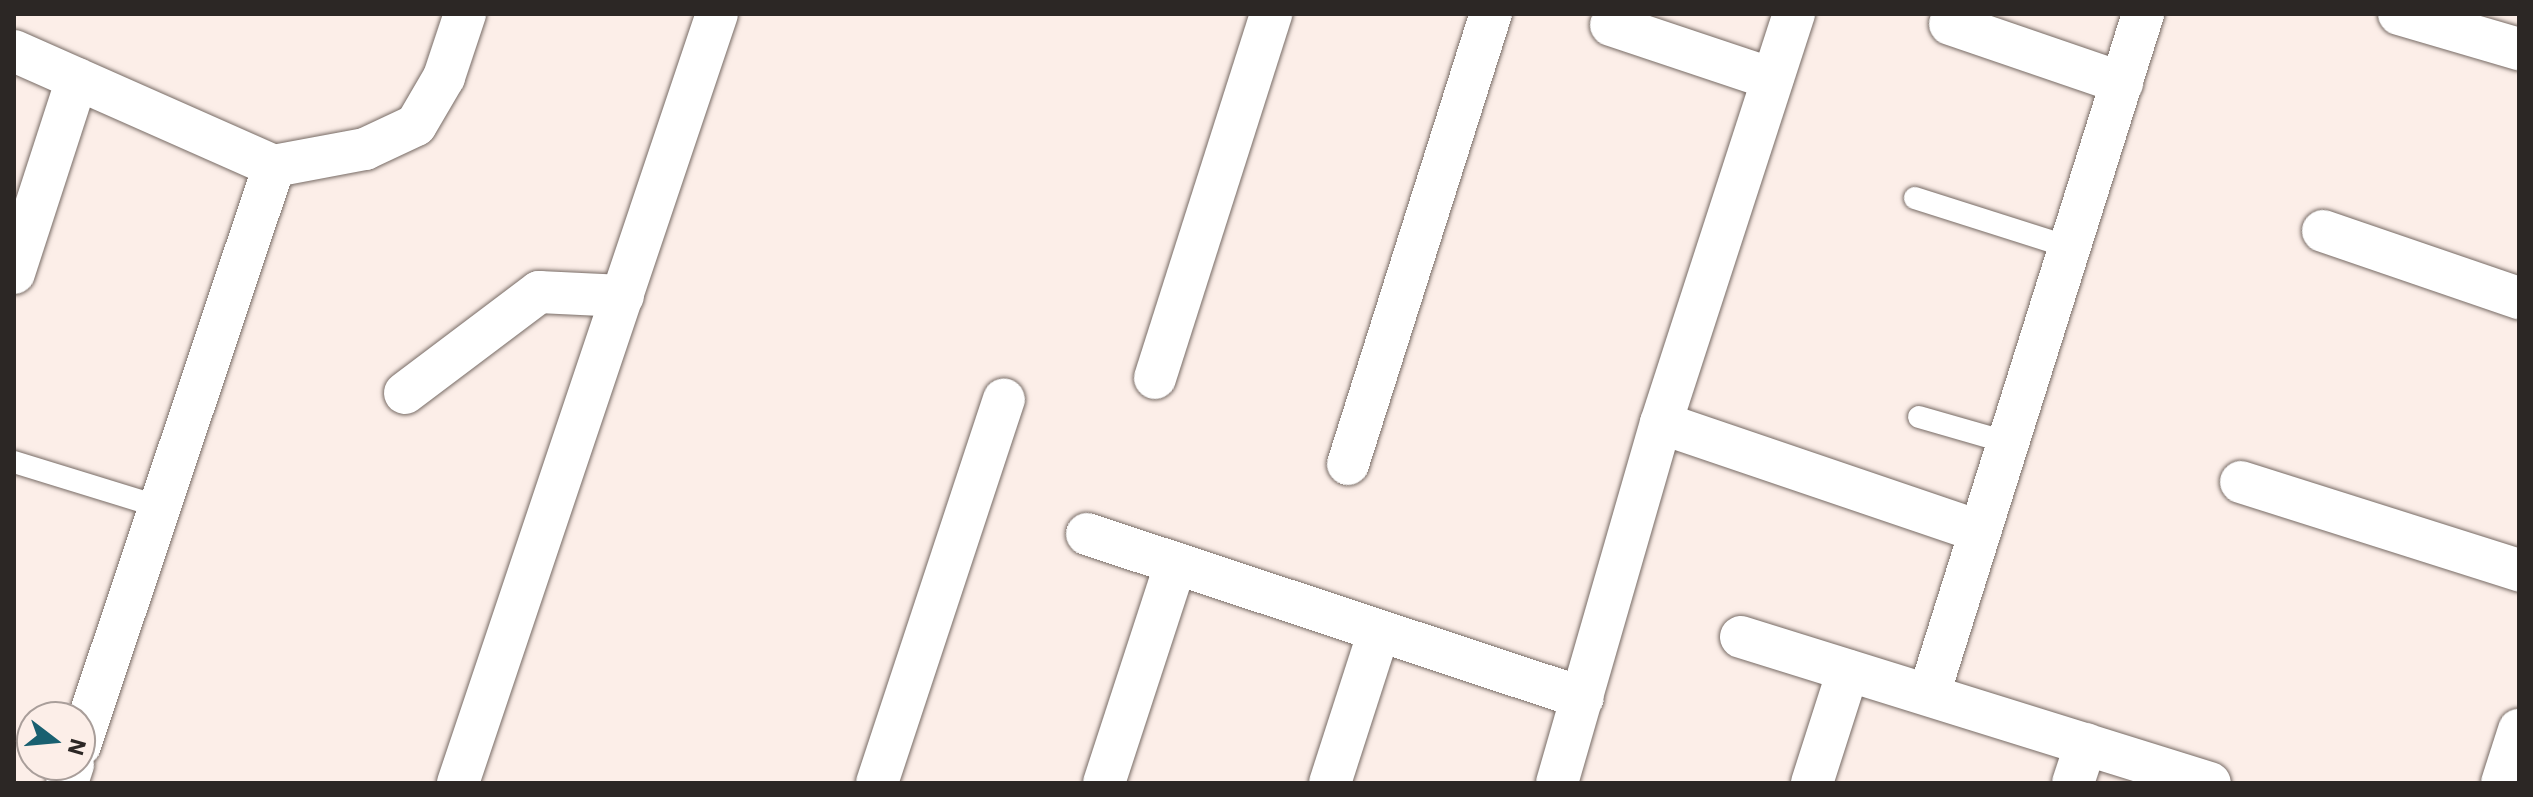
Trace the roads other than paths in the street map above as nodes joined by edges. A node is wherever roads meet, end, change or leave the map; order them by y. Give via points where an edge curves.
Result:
1 (465, 14) edge
2 (717, 14) edge
3 (1271, 14) edge
4 (1491, 14) edge
5 (1794, 14) edge
6 (2143, 14) edge
7 (2399, 14) edge
8 (1950, 24) dead end
9 (1611, 25) dead end
10 (2499, 34) edge
11 (14, 51) edge
12 (77, 79) junction
13 (1772, 79) junction
14 (2122, 83) junction
15 (274, 166) junction
16 (1915, 198) dead end
17 (2323, 231) dead end
18 (2069, 247) junction
19 (14, 273) edge
20 (623, 296) junction
21 (2519, 298) edge
22 (1155, 378) dead end
23 (405, 393) dead end
24 (1004, 400) dead end
25 (1919, 417) dead end
26 (1661, 423) junction
27 (2006, 442) junction
28 (14, 462) edge
29 (1348, 464) dead end
30 (2241, 482) dead end
31 (160, 507) junction
32 (1978, 531) junction
33 (1087, 534) dead end
34 (1176, 563) junction
35 (2519, 570) edge
36 (1378, 634) junction
37 (1741, 637) dead end
38 (1848, 671) junction
39 (1929, 694) junction
40 (1583, 698) junction
41 (95, 701) edge
42 (2519, 730) edge
43 (2086, 744) junction
44 (458, 783) edge
45 (877, 783) edge
46 (1104, 783) edge
47 (1330, 783) edge
48 (1557, 783) edge
49 (1812, 783) edge
50 (2073, 783) edge
51 (2210, 783) edge
52 (2502, 783) edge

1 - 15 street via 444,77 416,125 365,149
2 - 20 street
3 - 22 street
4 - 29 street
5 - 13 street
6 - 14 street
7 - 10 street
8 - 14 street
9 - 13 street
11 - 12 street
12 - 15 street
12 - 19 street
13 - 26 street
14 - 18 street
15 - 31 street
16 - 18 lane
17 - 21 street
18 - 27 street
20 - 23 street via 539,292
20 - 44 street
24 - 45 street
25 - 27 lane
26 - 32 street
26 - 40 street
27 - 32 street
28 - 31 lane
30 - 35 street
31 - 41 street
32 - 39 street
33 - 34 street
34 - 36 street
34 - 46 street
36 - 40 street
36 - 47 street
37 - 38 street
38 - 39 street
38 - 49 street
39 - 43 street
40 - 48 street
42 - 52 street
43 - 50 street
43 - 51 street

